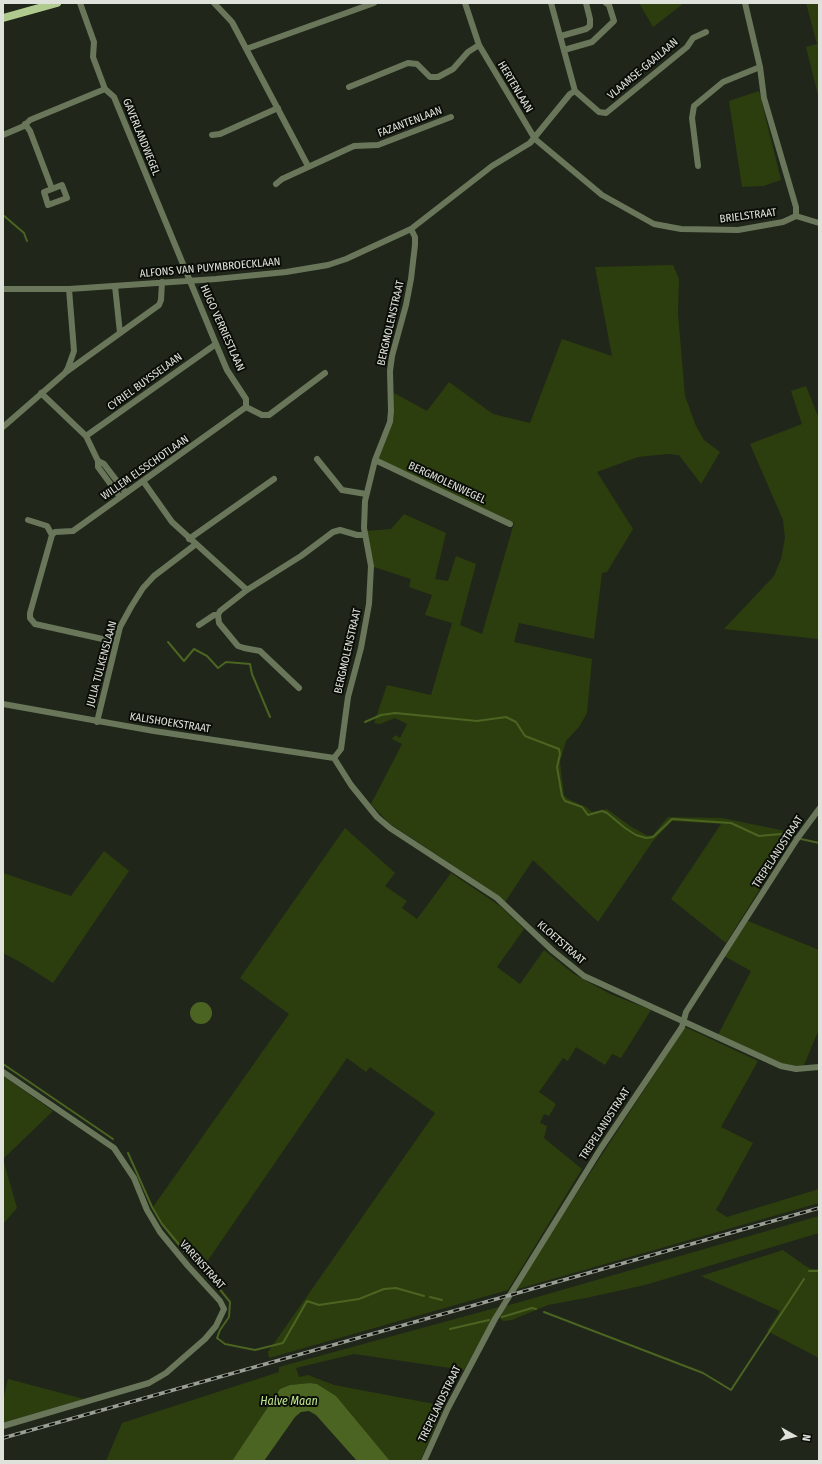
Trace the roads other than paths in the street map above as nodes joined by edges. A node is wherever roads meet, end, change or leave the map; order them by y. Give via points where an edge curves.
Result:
1 (58, 3) edge
2 (80, 3) edge
3 (214, 3) edge
4 (374, 3) edge
5 (466, 3) edge
6 (551, 3) edge
7 (586, 3) edge
8 (606, 3) edge
9 (746, 3) edge
10 (3, 18) edge
11 (706, 32) dead end
12 (561, 36) junction
13 (479, 45) junction
14 (246, 49) junction
15 (564, 50) junction
16 (760, 67) junction
17 (349, 88) dead end
18 (105, 89) junction
19 (575, 91) junction
20 (278, 108) junction
21 (451, 117) dead end
22 (26, 124) junction
23 (212, 134) dead end
24 (3, 135) edge
25 (535, 139) junction
26 (308, 166) junction
27 (698, 166) dead end
28 (276, 184) dead end
29 (52, 189) dead end
30 (796, 216) junction
31 (819, 223) edge
32 (411, 229) junction
33 (190, 279) junction
34 (162, 282) junction
35 (115, 286) junction
36 (3, 289) edge
37 (69, 289) junction
38 (120, 333) junction
39 (216, 344) junction
40 (74, 351) junction
41 (90, 356) junction
42 (65, 373) junction
43 (325, 373) dead end
44 (41, 393) junction
45 (246, 407) junction
46 (3, 427) edge
47 (86, 436) junction
48 (317, 459) dead end
49 (375, 460) junction
50 (98, 461) junction
51 (274, 479) dead end
52 (143, 481) junction
53 (126, 493) junction
54 (366, 494) junction
55 (120, 497) junction
56 (28, 520) dead end
57 (510, 524) dead end
58 (52, 535) junction
59 (365, 535) junction
60 (189, 539) junction
61 (196, 544) junction
62 (246, 590) junction
63 (218, 615) junction
64 (199, 625) dead end
65 (116, 642) junction
66 (299, 688) dead end
67 (3, 704) edge
68 (97, 722) junction
69 (334, 758) junction
70 (819, 809) edge
71 (684, 1021) junction
72 (819, 1067) edge
73 (3, 1072) edge
74 (3, 1426) edge
75 (424, 1461) edge

1 - 10 main road
2 - 18 street, GAVERLANDWEGEL via 94,42 93,57
3 - 14 street via 232,22
4 - 14 street
5 - 13 street, HERTENLAAN
6 - 12 street
7 - 12 street via 590,26 586,30
8 - 15 street via 614,21 592,42
9 - 16 street
11 - 19 street, VLAAMSE-GAAILAAN via 693,38 686,47 606,113 599,112
12 - 15 street
13 - 17 street via 468,52 453,69 438,77 430,77 417,64 408,63
13 - 25 street, HERTENLAAN
14 - 20 street
15 - 19 street
16 - 27 street via 723,82 694,106 692,118
16 - 30 street via 764,98 796,207
18 - 22 street via 30,120
18 - 33 street, GAVERLANDWEGEL via 114,97
19 - 25 street
20 - 23 street via 220,134
20 - 26 street
21 - 26 street, FAZANTENLAAN via 378,145 354,146
22 - 24 street
22 - 29 street
25 - 30 street, BRIELSTRAAT via 602,195 654,224 681,229 738,230 783,222
25 - 32 street via 492,166
26 - 28 street, FAZANTENLAAN
30 - 31 street
32 - 33 street, ALFONS VAN PUYMBROECKLAAN via 328,265 286,272
32 - 49 street, BERGMOLENSTRAAT via 415,237 414,252 407,298 390,371 390,422
33 - 34 street, ALFONS VAN PUYMBROECKLAAN
33 - 39 street, HUGO VERRIESTLAAN
34 - 35 street, ALFONS VAN PUYMBROECKLAAN
34 - 38 street via 162,300 159,305
35 - 37 street, ALFONS VAN PUYMBROECKLAAN
35 - 38 street
36 - 37 street, ALFONS VAN PUYMBROECKLAAN
37 - 40 street
38 - 41 street
39 - 45 street, HUGO VERRIESTLAAN via 227,370 246,399
39 - 47 street, CYRIEL BUYSSELAAN
40 - 41 street via 78,356
40 - 42 street
41 - 42 street
42 - 44 street
43 - 45 street via 269,415 262,415
44 - 46 street
44 - 47 street
45 - 52 street, WILLEM ELSSCHOTLAAN
47 - 50 street
48 - 54 street via 342,490
49 - 54 street, BERGMOLENSTRAAT
49 - 57 street, BERGMOLENWEGEL
50 - 53 street via 104,464
50 - 55 street via 98,467
51 - 60 street
52 - 53 street, WILLEM ELSSCHOTLAAN
52 - 60 street via 172,522
53 - 55 street, WILLEM ELSSCHOTLAAN
54 - 59 street, BERGMOLENSTRAAT
55 - 58 street, WILLEM ELSSCHOTLAAN via 73,531 55,532
56 - 58 street via 47,526
58 - 65 street via 30,618 35,624
59 - 62 street via 340,530 333,532
59 - 69 street, BERGMOLENSTRAAT via 371,566 371,588 361,648 347,702 341,750
60 - 61 street
61 - 62 street
61 - 65 street, JULIA TULKENSLAAN via 154,576 143,588 120,628
62 - 63 street
63 - 64 street
63 - 66 street via 219,623 238,646 260,651
65 - 68 street, JULIA TULKENSLAAN
67 - 68 street, KALISHOEKSTRAAT
68 - 69 street, KALISHOEKSTRAAT
69 - 71 street, KLOETSTRAAT via 351,785 377,817 497,898 570,966 584,976
70 - 71 street, TREPELANDSTRAAT via 686,1012
71 - 72 street, KLOETSTRAAT via 789,1068
71 - 75 street, TREPELANDSTRAAT via 492,1323
73 - 74 street, VARENSTRAAT via 114,1148 134,1178 147,1210 160,1232 224,1308 216,1326 205,1339 166,1373 149,1383

